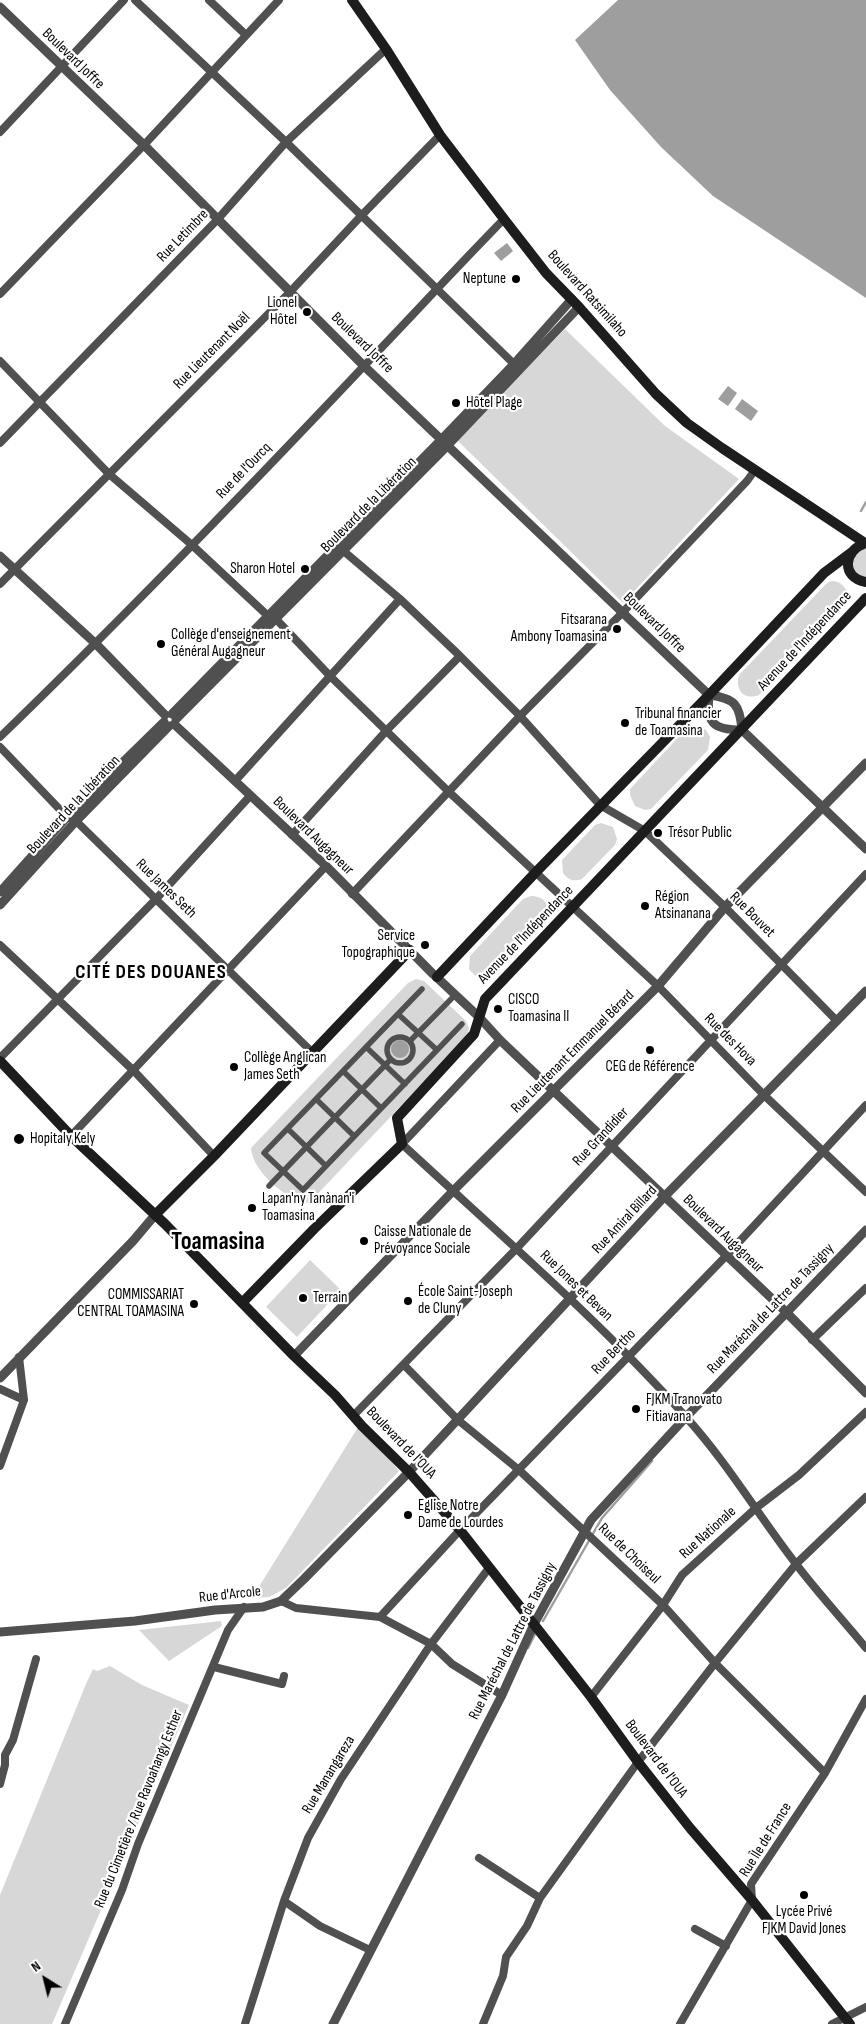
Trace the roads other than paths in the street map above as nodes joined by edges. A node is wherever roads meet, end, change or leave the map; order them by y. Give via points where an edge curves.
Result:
1 (124, 0) edge
2 (135, 0) edge
3 (209, 0) edge
4 (279, 0) edge
5 (352, 0) edge
6 (0, 7) edge
7 (246, 35) junction
8 (386, 49) junction
9 (61, 67) junction
10 (211, 72) junction
11 (0, 132) edge
12 (440, 135) junction
13 (286, 142) junction
14 (144, 146) junction
15 (361, 216) junction
16 (504, 219) junction
17 (217, 220) junction
18 (435, 289) junction
19 (290, 292) junction
20 (0, 294) edge
21 (572, 299) junction
22 (579, 307) junction
23 (0, 361) edge
24 (514, 364) junction
25 (364, 366) junction
26 (42, 402) junction
27 (445, 442) junction
28 (0, 443) edge
29 (755, 470) junction
30 (109, 474) junction
31 (866, 543) edge
32 (192, 545) junction
33 (340, 548) junction
34 (852, 552) junction
35 (0, 556) edge
36 (14, 569) junction
37 (866, 582) edge
38 (0, 584) edge
39 (866, 598) edge
40 (400, 600) junction
41 (623, 612) junction
42 (272, 617) junction
43 (96, 644) junction
44 (460, 656) junction
45 (330, 676) junction
46 (709, 694) junction
47 (520, 716) junction
48 (170, 720) junction
49 (388, 730) junction
50 (742, 730) junction
51 (0, 737) edge
52 (0, 747) edge
53 (866, 763) edge
54 (235, 781) junction
55 (450, 792) junction
56 (250, 796) junction
57 (600, 805) junction
58 (822, 807) junction
59 (67, 817) junction
60 (76, 821) junction
61 (644, 831) junction
62 (292, 835) junction
63 (866, 849) edge
64 (326, 866) junction
65 (536, 872) junction
66 (866, 874) edge
67 (0, 892) edge
68 (352, 894) junction
69 (156, 899) junction
70 (0, 904) edge
71 (574, 907) junction
72 (725, 907) junction
73 (0, 945) edge
74 (410, 950) junction
75 (781, 964) junction
76 (229, 971) junction
77 (433, 974) junction
78 (658, 986) junction
79 (422, 989) dead end
80 (866, 991) edge
81 (455, 995) junction
82 (58, 1000) junction
83 (398, 1014) junction
84 (479, 1017) junction
85 (837, 1021) junction
86 (462, 1024) dead end
87 (418, 1033) junction
88 (710, 1039) junction
89 (500, 1040) junction
90 (410, 1041) junction
91 (366, 1047) junction
92 (437, 1050) junction
93 (312, 1052) junction
94 (0, 1059) edge
95 (391, 1059) junction
96 (386, 1065) junction
97 (134, 1071) junction
98 (343, 1071) junction
99 (405, 1084) junction
100 (362, 1090) junction
101 (554, 1092) junction
102 (764, 1095) junction
103 (316, 1099) junction
104 (866, 1105) edge
105 (381, 1108) junction
106 (335, 1118) junction
107 (288, 1129) junction
108 (71, 1136) junction
109 (354, 1136) junction
110 (402, 1144) junction
111 (612, 1145) junction
112 (307, 1147) junction
113 (822, 1151) junction
114 (214, 1156) junction
115 (326, 1166) junction
116 (284, 1171) junction
117 (270, 1186) dead end
118 (453, 1191) junction
119 (866, 1192) edge
120 (665, 1196) junction
121 (155, 1215) junction
122 (866, 1230) edge
123 (517, 1248) junction
124 (726, 1256) junction
125 (866, 1288) edge
126 (569, 1300) junction
127 (242, 1303) junction
128 (786, 1312) junction
129 (812, 1340) junction
130 (19, 1356) junction
131 (294, 1356) junction
132 (629, 1357) junction
133 (404, 1365) junction
134 (0, 1378) edge
135 (0, 1389) edge
136 (866, 1393) edge
137 (24, 1400) junction
138 (866, 1412) edge
139 (353, 1416) junction
140 (686, 1417) junction
141 (458, 1420) junction
142 (2, 1457) edge
143 (0, 1466) edge
144 (519, 1470) junction
145 (409, 1472) junction
146 (866, 1497) edge
147 (756, 1508) junction
148 (460, 1530) junction
149 (586, 1532) junction
150 (796, 1564) junction
151 (490, 1568) junction
152 (281, 1601) junction
153 (663, 1605) junction
154 (244, 1607) junction
155 (380, 1617) junction
156 (534, 1624) junction
157 (0, 1632) edge
158 (431, 1644) junction
159 (866, 1648) edge
160 (36, 1659) dead end
161 (715, 1663) junction
162 (214, 1667) junction
163 (284, 1676) dead end
164 (502, 1694) junction
165 (591, 1697) junction
166 (866, 1699) edge
167 (638, 1762) junction
168 (826, 1773) junction
169 (0, 1784) edge
170 (479, 1858) dead end
171 (540, 1898) junction
172 (752, 1900) junction
173 (284, 1901) junction
174 (695, 1929) dead end
175 (726, 1946) junction
176 (370, 1950) junction
177 (866, 2007) edge
178 (848, 2020) edge
179 (66, 2024) edge
180 (245, 2024) edge
181 (333, 2024) edge
182 (483, 2024) edge
183 (680, 2024) edge
184 (832, 2024) edge

1 - 9 street
2 - 10 street
3 - 7 street
4 - 7 street
5 - 8 main road, Boulevard Ratsimilaho
6 - 9 street, Boulevard Joffre
7 - 10 street
8 - 12 main road, Boulevard Ratsimilaho
8 - 13 street, Rue Letimbre
9 - 11 street
9 - 14 street, Boulevard Joffre
10 - 13 street
10 - 14 street
12 - 15 street, Rue Lieutenant Noël
12 - 16 main road, Boulevard Ratsimilaho
13 - 15 street
13 - 17 street, Rue Letimbre
14 - 17 street, Boulevard Joffre
14 - 20 street
15 - 18 street
15 - 19 street, Rue Lieutenant Noël
16 - 18 street, Rue de l'Ourcq
16 - 21 main road, Boulevard Ratsimilaho via 546,273
17 - 19 street, Boulevard Joffre
17 - 26 street, Rue Letimbre
18 - 24 street
18 - 25 street, Rue de l'Ourcq
19 - 25 street, Boulevard Joffre
19 - 30 street, Rue Lieutenant Noël
21 - 22 main road, Boulevard Ratsimilaho
21 - 24 street, Boulevard de la Libération
22 - 27 street, Boulevard de la Libération
22 - 29 main road, Boulevard Ratsimilaho via 686,423
23 - 26 street, Rue des Hova
24 - 27 street, Boulevard de la Libération
25 - 27 street, Boulevard Joffre
25 - 32 street, Rue de l'Ourcq
26 - 28 street, Rue Letimbre
26 - 30 street, Rue des Hova
27 - 33 street, Boulevard de la Libération
27 - 41 street, Boulevard Joffre
29 - 31 main road, Boulevard Ratsimilaho
29 - 41 street
30 - 32 street, Rue des Hova
30 - 36 street, Rue Lieutenant Noël
31 - 34 main road
32 - 42 street, Rue des Hova
32 - 43 street, Rue de l'Ourcq
33 - 40 street, Rue Bouvet
33 - 42 street, Boulevard de la Libération
34 - 37 main road via 848,557 849,569 856,579
34 - 46 main road via 824,573
35 - 36 street, Boulevard Augagneur
36 - 38 street, Rue Lieutenant Noël
36 - 43 street, Boulevard Augagneur
39 - 50 main road, Avenue de l'Indépendance
40 - 44 street, Rue Bouvet
40 - 45 street
41 - 46 street, Boulevard Joffre
41 - 47 street
42 - 45 street, Rue des Hova
42 - 48 street, Boulevard de la Libération
43 - 48 street, Boulevard Augagneur
43 - 51 street, Rue de l'Ourcq
44 - 47 street, Rue Bouvet
44 - 49 street
45 - 49 street, Rue des Hova
45 - 54 street
46 - 50 street via 734,702 741,714
46 - 50 street via 707,712 714,723 725,730
46 - 57 main road
47 - 55 street
47 - 57 street, Rue Bouvet
48 - 54 street, Boulevard Augagneur
48 - 59 street, Boulevard de la Libération
48 - 60 street, Boulevard de la Libération
49 - 55 street, Rue des Hova
49 - 62 street
50 - 58 street
50 - 61 main road, Avenue de l'Indépendance
52 - 59 street, Rue James Seth
53 - 58 street, Rue Lieutenant Emmanuel Bérard
54 - 56 street, Boulevard Augagneur
55 - 65 street, Rue des Hova
55 - 68 street
56 - 62 street, Boulevard Augagneur
56 - 69 street
57 - 61 street, Rue Bouvet
57 - 65 main road
58 - 63 street
58 - 72 street, Rue Lieutenant Emmanuel Bérard
59 - 60 street, Rue James Seth
59 - 67 street, Boulevard de la Libération
60 - 69 street, Rue James Seth
60 - 70 street, Boulevard de la Libération
61 - 71 main road, Avenue de l'Indépendance
61 - 72 street, Rue Bouvet
62 - 64 street, Boulevard Augagneur
64 - 68 street, Boulevard Augagneur
64 - 76 street
65 - 71 street, Rue des Hova
65 - 77 main road
66 - 75 street, Rue Grandidier
68 - 74 street, Boulevard Augagneur
69 - 76 street, Rue James Seth
69 - 82 street
71 - 78 street, Rue des Hova
71 - 84 main road, Avenue de l'Indépendance via 485,999
72 - 75 street, Rue Bouvet
72 - 78 street, Rue Lieutenant Emmanuel Bérard
73 - 82 street
74 - 77 street, Boulevard Augagneur
74 - 93 main road
75 - 85 street, Rue Bouvet
75 - 88 street, Rue Grandidier
76 - 93 street, Rue James Seth
76 - 97 street
77 - 81 street, Boulevard Augagneur
78 - 88 street, Rue des Hova
78 - 101 street, Rue Lieutenant Emmanuel Bérard
79 - 83 street
80 - 85 street, Rue Amiral Billard
81 - 84 street, Boulevard Augagneur
81 - 87 street
82 - 94 street
82 - 97 street
83 - 87 street
83 - 91 street
84 - 89 street, Boulevard Augagneur
84 - 110 main road, Avenue de l'Indépendance via 474,1034 397,1118
85 - 102 street, Rue Amiral Billard
86 - 92 street
87 - 90 street
87 - 92 street
88 - 102 street, Rue des Hova
88 - 111 street, Rue Grandidier
89 - 101 street, Boulevard Augagneur
89 - 110 street
90 - 95 street via 413,1050 408,1061 399,1063
90 - 95 street via 400,1037 391,1040 387,1048
91 - 96 street
91 - 98 street
92 - 99 street
93 - 114 main road
94 - 108 main road, Boulevard de l'OUA
95 - 96 street
96 - 99 street
96 - 100 street
97 - 108 street
97 - 114 street
98 - 100 street
98 - 103 street
99 - 105 street
100 - 105 street
100 - 106 street
101 - 111 street, Boulevard Augagneur
101 - 118 street, Rue Lieutenant Emmanuel Bérard
102 - 113 street, Rue des Hova
102 - 120 street, Rue Amiral Billard
103 - 106 street
103 - 107 street
104 - 113 street, Rue Bertho
105 - 109 street
106 - 109 street
106 - 112 street
107 - 112 street
107 - 116 street via 264,1153
108 - 121 main road, Boulevard de l'OUA
109 - 115 street
110 - 118 street, Rue Jones et Bevan
110 - 127 main road
111 - 120 street, Boulevard Augagneur
111 - 123 street, Rue Grandidier
112 - 115 street
112 - 116 street
113 - 119 street, Rue des Hova
113 - 124 street, Rue Bertho
114 - 121 main road
115 - 116 street via 303,1190
116 - 117 street
118 - 123 street, Rue Jones et Bevan
118 - 131 street, Rue Lieutenant Emmanuel Bérard
120 - 124 street, Boulevard Augagneur
120 - 126 street, Rue Amiral Billard
121 - 127 main road, Boulevard de l'OUA
121 - 130 street
122 - 128 street, Rue Maréchal de Lattre de Tassigny
123 - 126 street, Rue Jones et Bevan
123 - 133 street, Rue Grandidier
124 - 128 street, Boulevard Augagneur
124 - 132 street, Rue Bertho
125 - 129 street
126 - 132 street, Rue Jones et Bevan
126 - 141 street, Rue Amiral Billard
127 - 131 main road, Boulevard de l'OUA
128 - 129 street, Boulevard Augagneur
128 - 140 street, Rue Maréchal de Lattre de Tassigny
129 - 136 street, Boulevard Augagneur
130 - 134 street
130 - 137 street
131 - 139 main road, Boulevard de l'OUA
132 - 140 street, Rue Jones et Bevan
132 - 144 street, Rue Bertho
133 - 139 street, Rue Grandidier
133 - 141 street, Rue de Choiseul
135 - 137 street
137 - 142 street
138 - 147 street, Rue Nationale via 799,1475
139 - 145 main road, Boulevard de l'OUA
140 - 147 street, Rue Jones et Bevan
140 - 149 street, Rue Maréchal de Lattre de Tassigny via 602,1507
141 - 144 street, Rue de Choiseul
141 - 145 street, Rue Amiral Billard
142 - 143 street
144 - 148 street, Rue Bertho
144 - 149 street, Rue de Choiseul
145 - 148 main road, Boulevard de l'OUA
145 - 152 street, Rue d'Arcole
146 - 150 street
147 - 150 street, Rue Jones et Bevan
147 - 153 street, Rue Nationale via 682,1575
148 - 151 main road, Boulevard de l'OUA
148 - 155 street, Rue Bertho
149 - 153 street, Rue de Choiseul
149 - 156 street, Rue Maréchal de Lattre de Tassigny
150 - 159 street, Rue Jones et Bevan
150 - 161 street
151 - 156 main road, Boulevard de l'OUA
151 - 158 street, Rue Manangareza
152 - 154 street, Rue d'Arcole via 263,1607
152 - 155 street via 296,1608
153 - 161 street, Rue de Choiseul
153 - 165 street, Rue Nationale
154 - 157 street, Rue d'Arcole via 135,1621
154 - 162 street, Rue du Cimetière / Rue Ravoahangy Esther via 228,1630
155 - 158 street
156 - 164 street, Rue Maréchal de Lattre de Tassigny
156 - 165 main road, Boulevard de l'OUA
158 - 164 street via 452,1664
158 - 173 street, Rue Manangareza via 341,1779 308,1838
160 - 169 street via 13,1740 5,1755
161 - 167 street
161 - 168 street, Rue de Choiseul
162 - 163 street via 282,1684
162 - 179 street, Rue du Cimetière / Rue Ravoahangy Esther
164 - 176 street, Rue Maréchal de Lattre de Tassigny
165 - 167 main road, Boulevard de l'OUA
166 - 168 street, Rue Île de France
167 - 171 street
167 - 172 main road, Boulevard de l'OUA
168 - 172 street, Rue Île de France via 751,1884
170 - 171 street
171 - 182 street via 506,1958 503,1976
172 - 175 street, Rue Île de France
172 - 178 main road, Boulevard de l'OUA
173 - 176 street via 320,1926
173 - 180 street, Rue Manangareza
174 - 175 street
175 - 183 street, Rue Île de France
176 - 181 street, Rue Maréchal de Lattre de Tassigny
177 - 178 street
178 - 184 street

